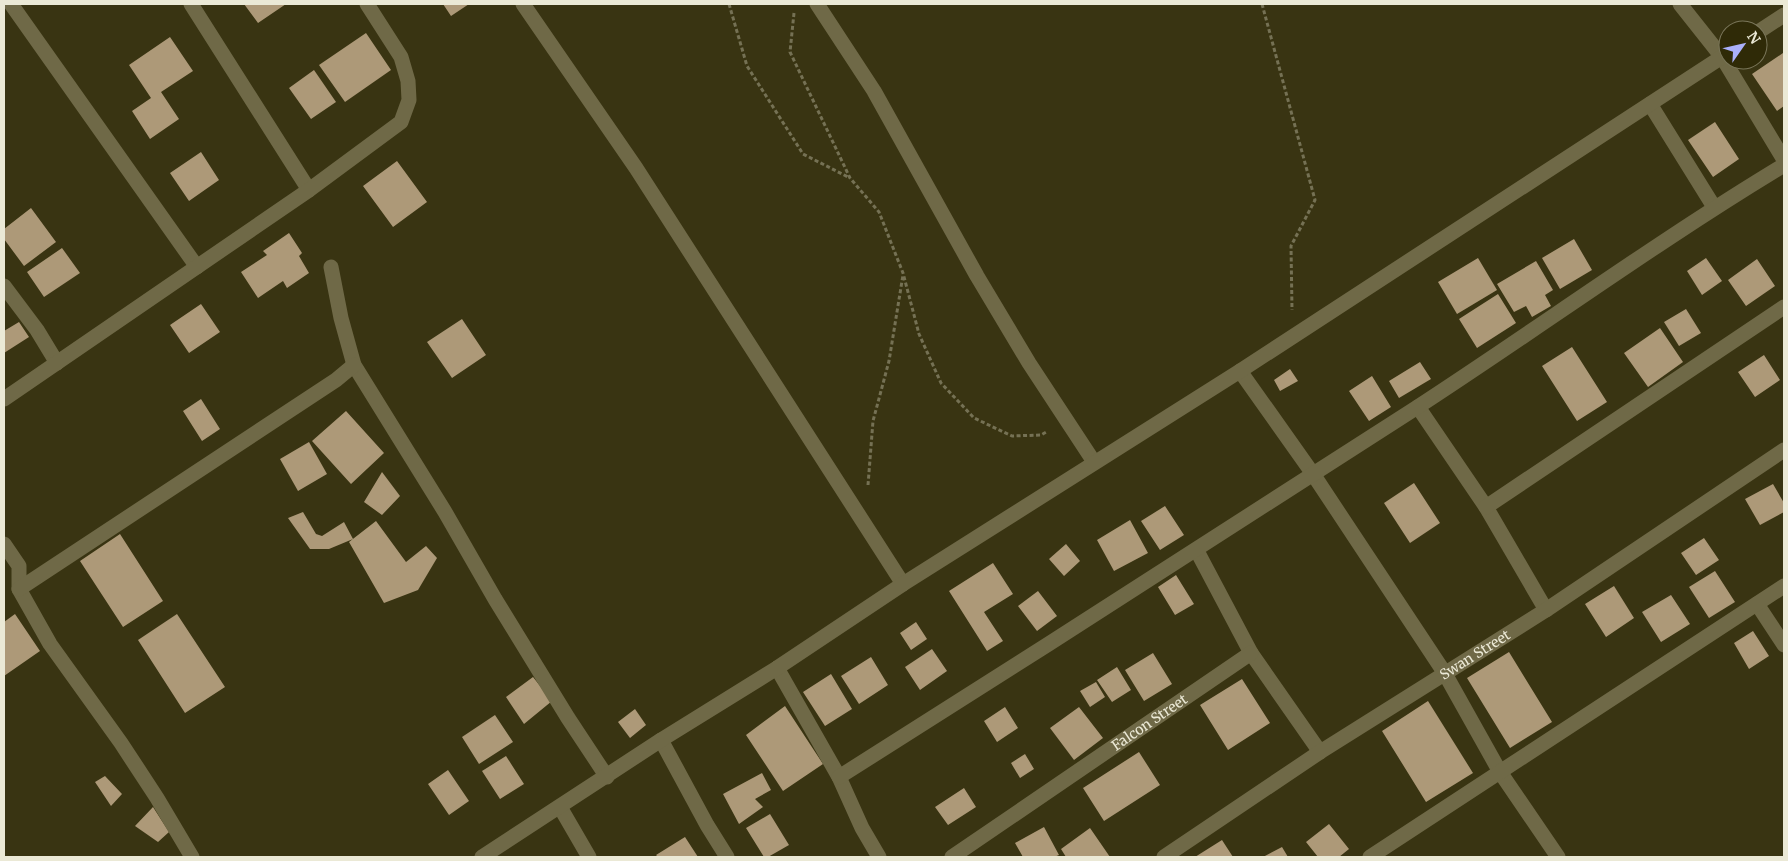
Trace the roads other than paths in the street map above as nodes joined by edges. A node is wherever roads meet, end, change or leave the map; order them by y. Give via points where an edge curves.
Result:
1 (11, 4) edge
2 (191, 4) edge
3 (368, 4) edge
4 (523, 4) edge
5 (817, 4) edge
6 (1680, 4) edge
7 (1784, 15) edge
8 (1768, 25) edge
9 (1718, 47) edge
10 (1718, 60) edge
11 (1733, 70) edge
12 (1650, 104) junction
13 (1784, 160) edge
14 (1784, 165) edge
15 (309, 190) junction
16 (1714, 207) junction
17 (197, 267) junction
18 (331, 267) dead end
19 (4, 286) edge
20 (1784, 307) edge
21 (57, 363) junction
22 (354, 365) junction
23 (1240, 371) junction
24 (4, 400) edge
25 (1418, 407) junction
26 (1784, 450) edge
27 (1094, 462) junction
28 (1313, 474) junction
29 (1486, 507) junction
30 (4, 544) edge
31 (1196, 550) junction
32 (903, 584) junction
33 (1784, 586) edge
34 (19, 589) junction
35 (1757, 604) junction
36 (1546, 610) junction
37 (1784, 645) edge
38 (1251, 653) junction
39 (777, 668) junction
40 (1444, 672) junction
41 (661, 740) junction
42 (1320, 752) junction
43 (1500, 772) junction
44 (607, 776) junction
45 (839, 778) junction
46 (560, 807) junction
47 (192, 857) edge
48 (482, 857) edge
49 (589, 857) edge
50 (727, 857) edge
51 (879, 857) edge
52 (952, 857) edge
53 (1164, 857) edge
54 (1370, 857) edge
55 (1558, 857) edge

1 - 17 street
2 - 15 street
3 - 15 street via 401,57 409,100 401,122
4 - 32 street via 636,168
5 - 27 street via 874,91 977,276
6 - 9 street
7 - 8 street
10 - 12 street
11 - 13 street
12 - 16 street
12 - 23 street
14 - 16 street
15 - 17 street
16 - 25 street
17 - 21 street
18 - 22 street
19 - 21 street via 38,330
20 - 29 street
21 - 24 street
22 - 34 street
22 - 44 street via 510,625
23 - 27 street
23 - 28 street
25 - 28 street
25 - 29 street
26 - 36 street, Swan Street
27 - 32 street
28 - 31 street
28 - 40 street
29 - 36 street
30 - 34 street via 19,566
31 - 38 street
31 - 45 street
32 - 39 street
33 - 35 street
34 - 47 street via 50,644 121,743
35 - 37 street
35 - 43 street
36 - 40 street, Swan Street
38 - 42 street
38 - 52 street, Falcon Street
39 - 41 street
39 - 45 street
40 - 42 street, Swan Street
40 - 43 street
41 - 44 street
41 - 50 street via 706,826
42 - 53 street, Swan Street
43 - 54 street
43 - 55 street
44 - 46 street
45 - 51 street
46 - 48 street
46 - 49 street

